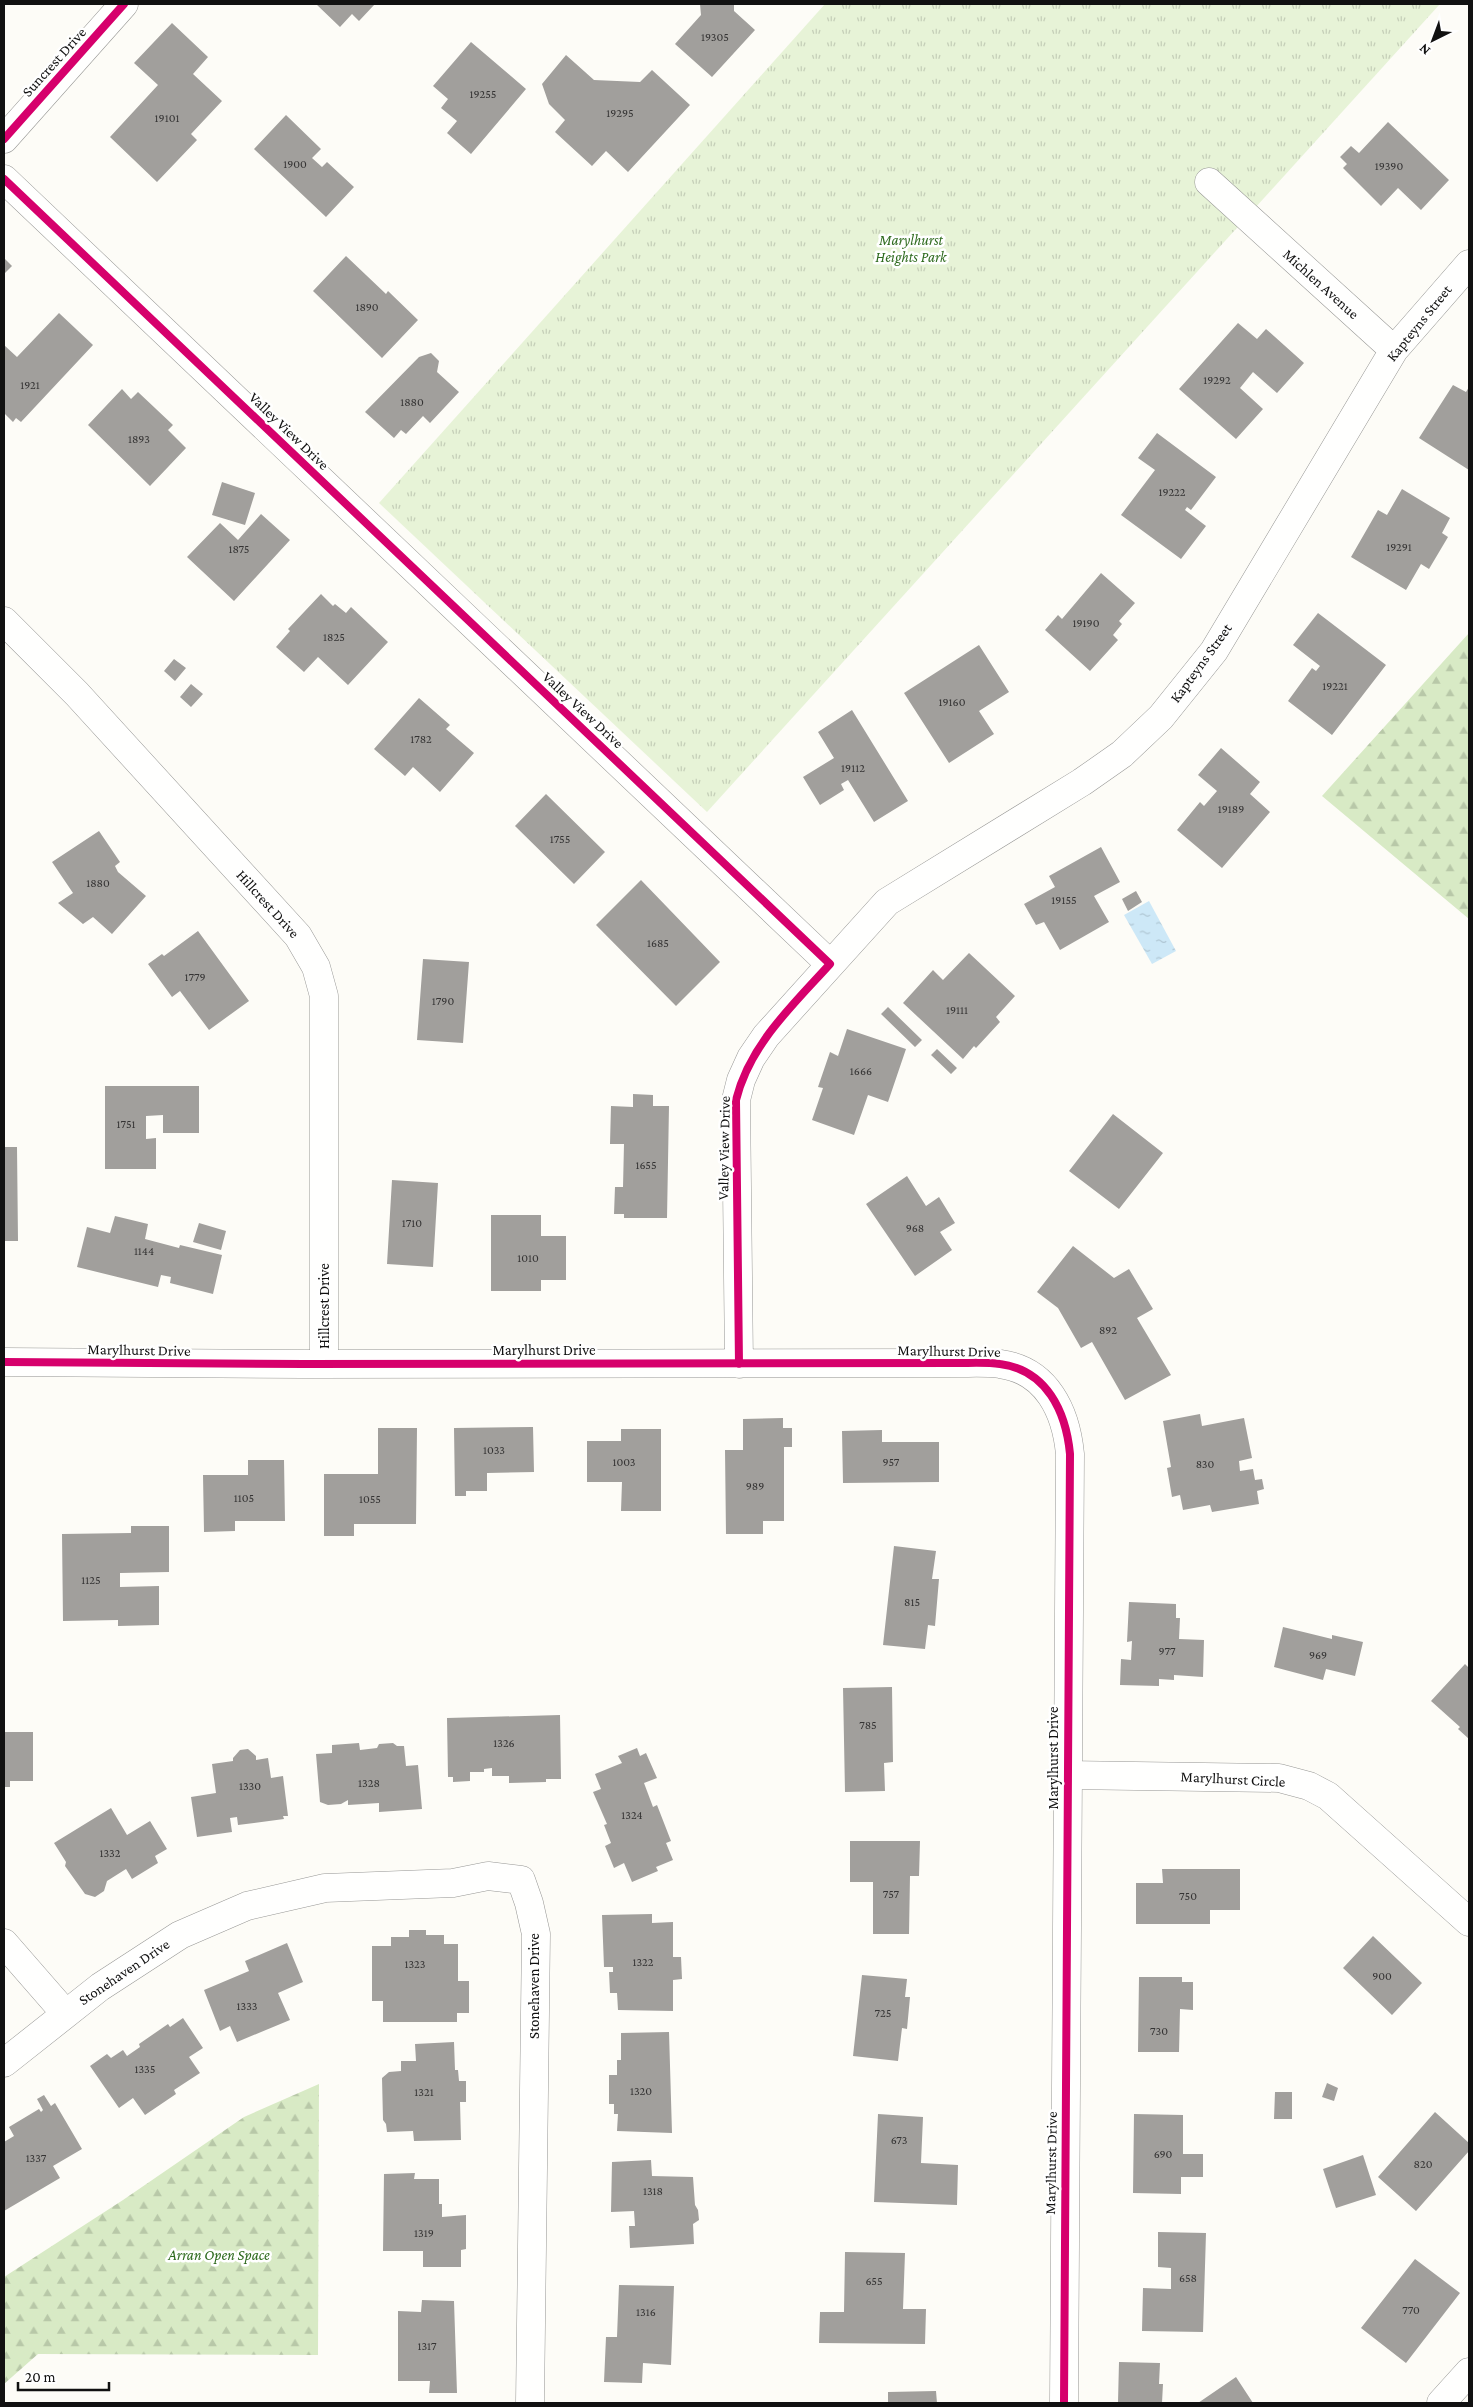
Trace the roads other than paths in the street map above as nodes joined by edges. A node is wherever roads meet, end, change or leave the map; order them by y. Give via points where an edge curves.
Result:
1 (124, 4) edge
2 (4, 139) edge
3 (4, 179) edge
4 (1209, 182) dead end
5 (1469, 264) edge
6 (1394, 350) junction
7 (4, 621) edge
8 (830, 964) junction
9 (4, 1362) edge
10 (324, 1364) junction
11 (739, 1364) junction
12 (1067, 1775) junction
13 (1469, 1922) edge
14 (4, 1943) edge
15 (65, 2013) junction
16 (4, 2064) edge
17 (1469, 2372) edge
18 (530, 2403) edge
19 (1064, 2403) edge
20 (1441, 2403) edge

1 - 2 street, Suncrest Drive
3 - 8 street, Valley View Drive
4 - 6 street, Michlen Avenue
5 - 6 street, Kapteyns Street
6 - 8 street, Kapteyns Street via 1214,651 1161,717 1122,754 1082,782 887,902
7 - 10 street, Hillcrest Drive via 77,694 298,936 316,967 324,996
8 - 11 street, Valley View Drive via 766,1036 751,1058 736,1100
9 - 10 street, Marylhurst Drive
10 - 11 street, Marylhurst Drive
11 - 12 street, Marylhurst Drive via 1000,1364 1025,1370 1046,1387 1061,1410 1070,1454
12 - 13 street, Marylhurst Circle via 1279,1778 1309,1786 1328,1796
12 - 19 street, Marylhurst Drive
14 - 15 street, Stonehaven Drive
15 - 16 street, Stonehaven Drive
15 - 18 street, Stonehaven Drive via 180,1935 247,1906 325,1888 453,1883 488,1876 521,1880 536,1934
17 - 20 street

